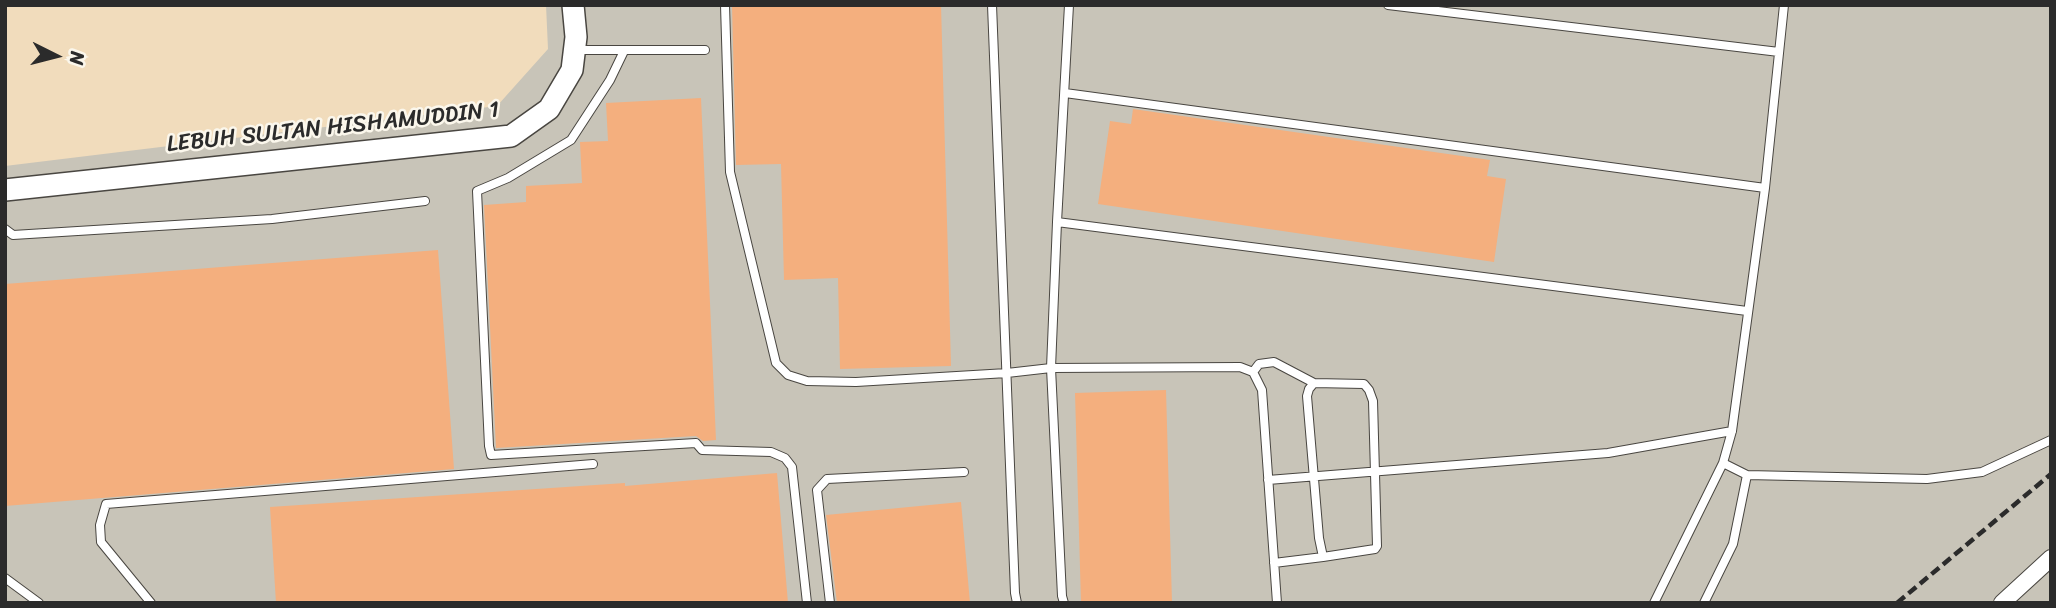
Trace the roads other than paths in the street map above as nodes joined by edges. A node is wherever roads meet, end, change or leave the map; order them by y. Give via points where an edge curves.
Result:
1 (573, 5) edge
2 (724, 5) edge
3 (992, 5) edge
4 (1069, 5) edge
5 (1388, 5) edge
6 (1784, 5) edge
7 (575, 50) junction
8 (705, 50) dead end
9 (624, 51) junction
10 (1779, 52) junction
11 (1065, 93) junction
12 (1765, 188) junction
13 (5, 190) edge
14 (425, 201) dead end
15 (1057, 222) junction
16 (5, 229) edge
17 (9, 235) edge
18 (1747, 310) junction
19 (1051, 368) junction
20 (1253, 372) junction
21 (1007, 373) junction
22 (1314, 383) junction
23 (1732, 431) junction
24 (2051, 440) edge
25 (1723, 463) junction
26 (593, 464) dead end
27 (964, 472) dead end
28 (1376, 472) junction
29 (1747, 475) junction
30 (1315, 476) junction
31 (1268, 480) junction
32 (1323, 557) junction
33 (2051, 558) edge
34 (1274, 563) junction
35 (5, 578) edge
36 (39, 603) edge
37 (151, 603) edge
38 (807, 603) edge
39 (830, 603) edge
40 (1017, 603) edge
41 (1064, 603) edge
42 (1277, 603) edge
43 (1654, 603) edge
44 (1704, 603) edge
45 (2003, 603) edge

1 - 7 street, LEBUH SULTAN HISHAMUDDIN 1
2 - 21 lane via 730,172 776,363 789,375 807,381
3 - 21 lane
4 - 11 lane
5 - 10 lane
6 - 10 lane
7 - 9 lane
7 - 13 street, LEBUH SULTAN HISHAMUDDIN 1 via 572,70 549,109 510,136
8 - 9 lane
9 - 38 lane via 571,141 477,191 491,455 696,443 702,450 771,452 785,458 792,467
10 - 12 lane
11 - 12 lane
11 - 15 lane
12 - 18 lane
14 - 17 lane via 272,219
15 - 18 lane
15 - 19 lane
16 - 17 lane
18 - 23 lane
19 - 20 lane via 1240,368
19 - 21 lane
19 - 41 lane
20 - 22 lane via 1259,364 1274,362
20 - 31 lane via 1262,390
21 - 40 lane
22 - 28 lane via 1364,384 1369,390
22 - 30 lane via 1307,396
23 - 25 lane
23 - 28 lane via 1608,453
24 - 29 lane via 1982,472 1927,479
25 - 29 lane
25 - 43 lane
26 - 37 lane via 106,504 101,542
27 - 39 lane via 827,479 817,490
28 - 30 lane
28 - 32 lane via 1375,549
29 - 44 lane via 1733,544
30 - 31 lane
30 - 32 lane
31 - 34 lane
32 - 34 lane
33 - 45 street
34 - 42 lane
35 - 36 lane

